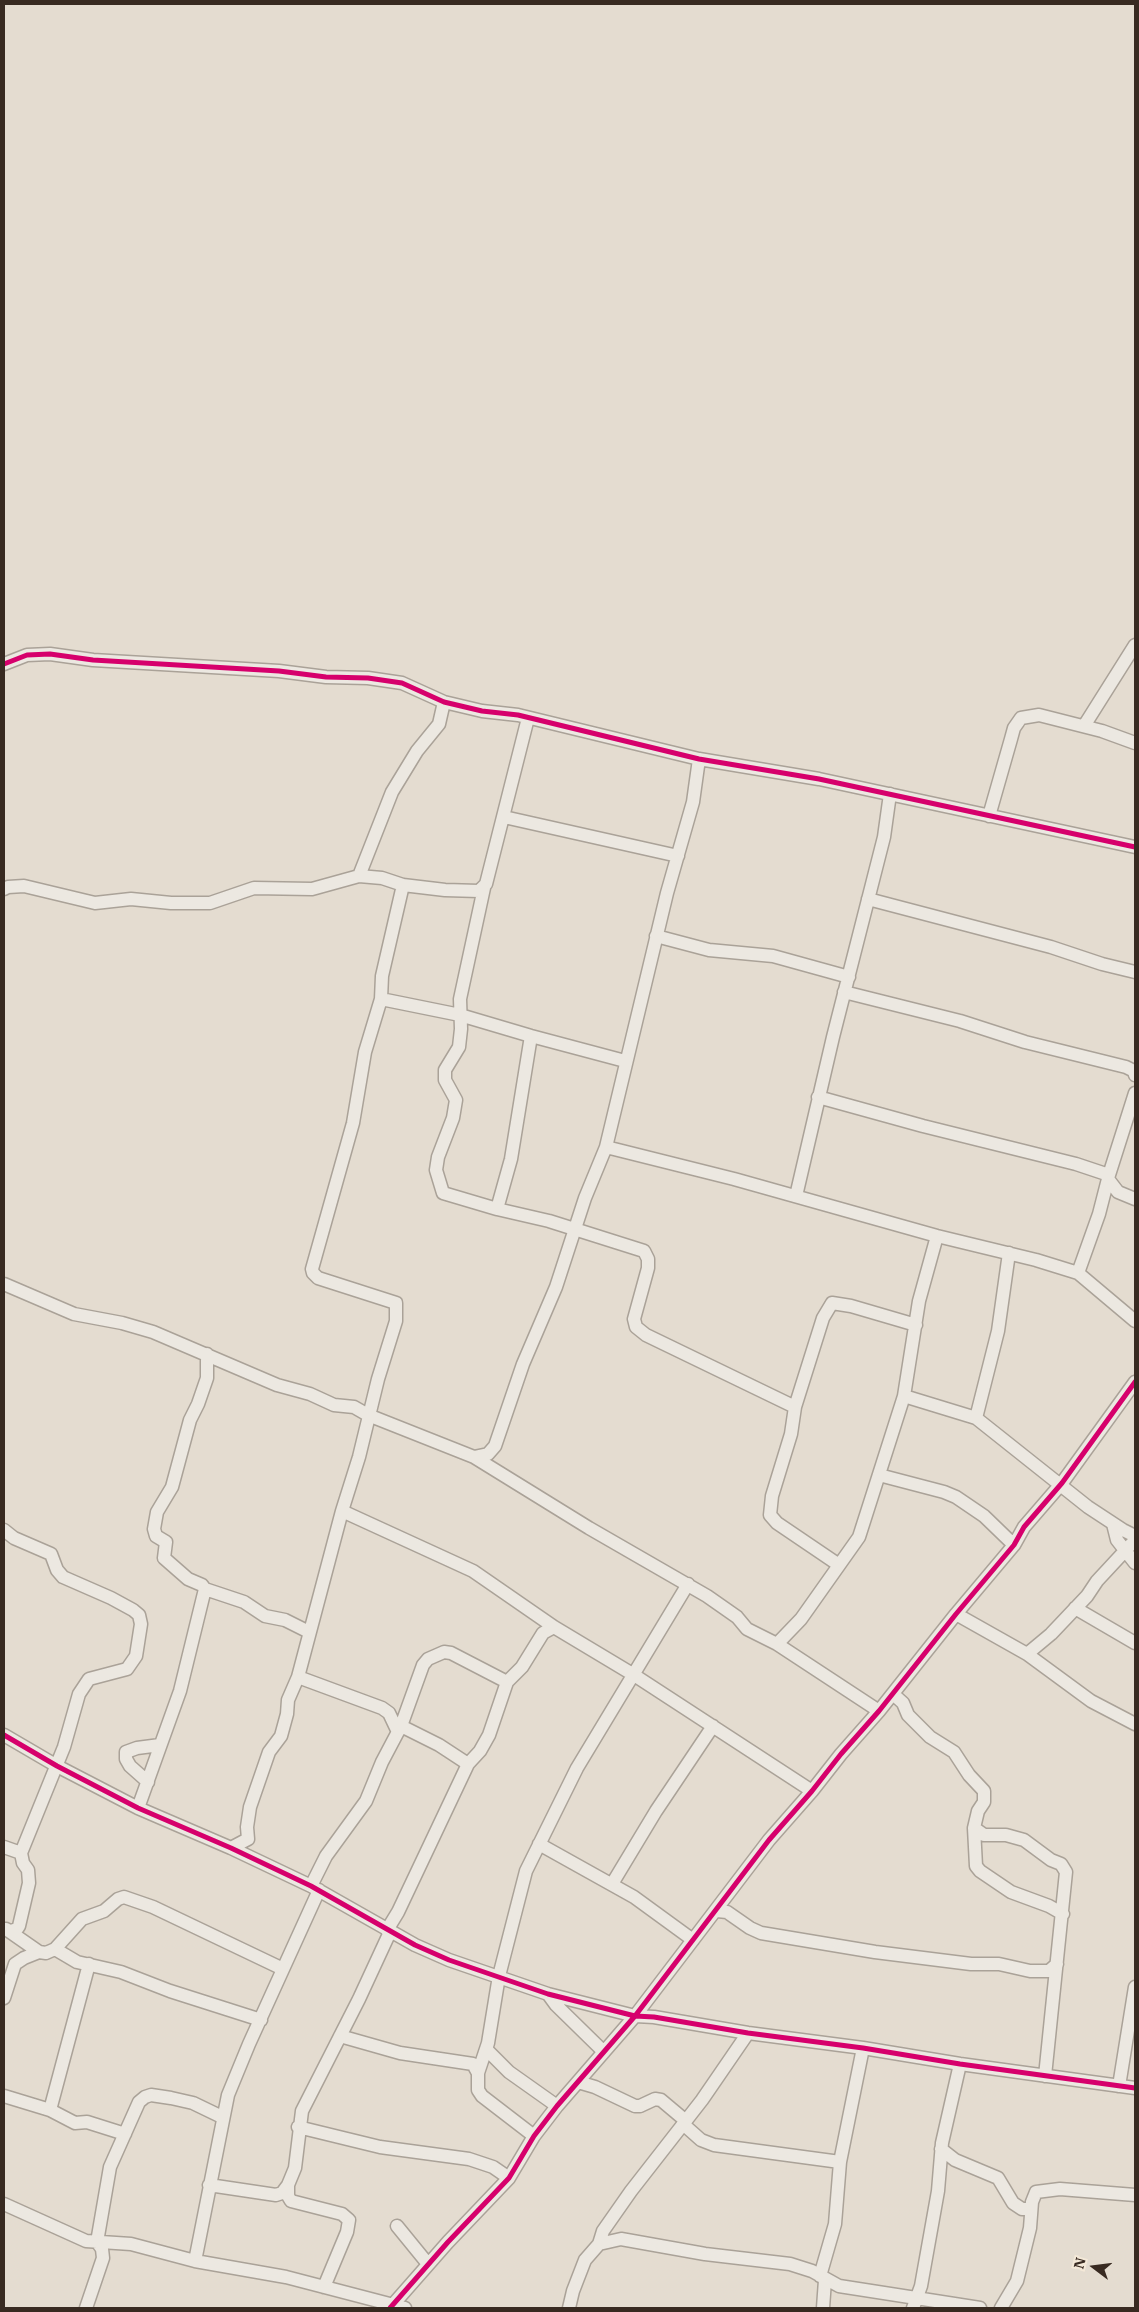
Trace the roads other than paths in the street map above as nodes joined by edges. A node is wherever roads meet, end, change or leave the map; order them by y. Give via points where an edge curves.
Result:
1 (1135, 645) edge
2 (4, 664) edge
3 (444, 702) junction
4 (528, 718) junction
5 (1084, 726) junction
6 (1135, 743) edge
7 (699, 759) junction
8 (890, 794) junction
9 (989, 816) junction
10 (504, 817) junction
11 (1135, 847) edge
12 (678, 856) junction
13 (359, 876) junction
14 (403, 885) junction
15 (484, 888) junction
16 (4, 889) edge
17 (868, 898) junction
18 (656, 936) junction
19 (1135, 972) edge
20 (848, 978) junction
21 (844, 992) junction
22 (381, 999) junction
23 (460, 1015) junction
24 (530, 1036) junction
25 (625, 1061) junction
26 (1135, 1075) edge
27 (1135, 1094) edge
28 (818, 1097) junction
29 (606, 1147) junction
30 (1108, 1177) junction
31 (796, 1196) junction
32 (1135, 1199) edge
33 (497, 1209) junction
34 (574, 1228) junction
35 (937, 1236) junction
36 (1009, 1253) junction
37 (1078, 1273) junction
38 (4, 1284) edge
39 (1135, 1321) edge
40 (916, 1325) junction
41 (207, 1354) junction
42 (1135, 1382) edge
43 (904, 1396) junction
44 (795, 1407) junction
45 (368, 1415) junction
46 (976, 1418) junction
47 (474, 1457) junction
48 (879, 1475) junction
49 (1060, 1485) junction
50 (342, 1512) junction
51 (1113, 1524) junction
52 (4, 1530) edge
53 (1135, 1536) edge
54 (1135, 1540) edge
55 (1014, 1545) junction
56 (1125, 1549) junction
57 (1135, 1563) edge
58 (839, 1566) junction
59 (688, 1584) junction
60 (205, 1589) junction
61 (1075, 1608) junction
62 (956, 1614) junction
63 (554, 1627) junction
64 (309, 1632) junction
65 (1135, 1643) edge
66 (776, 1644) junction
67 (1027, 1654) junction
68 (634, 1674) junction
69 (298, 1677) junction
70 (507, 1682) junction
71 (892, 1694) junction
72 (879, 1711) junction
73 (389, 1713) junction
74 (406, 1713) junction
75 (1135, 1724) edge
76 (713, 1726) junction
77 (400, 1729) junction
78 (4, 1734) edge
79 (160, 1745) junction
80 (468, 1764) junction
81 (57, 1766) junction
82 (148, 1782) junction
83 (812, 1791) junction
84 (138, 1808) junction
85 (974, 1828) junction
86 (539, 1844) junction
87 (4, 1847) edge
88 (231, 1848) junction
89 (21, 1853) junction
90 (612, 1884) junction
91 (315, 1888) junction
92 (717, 1911) junction
93 (1062, 1914) junction
94 (7, 1929) edge
95 (388, 1931) junction
96 (693, 1940) junction
97 (55, 1949) junction
98 (39, 1952) junction
99 (89, 1964) junction
100 (1056, 1964) junction
101 (283, 1969) junction
102 (499, 1976) junction
103 (1135, 1988) edge
104 (548, 1994) junction
105 (4, 1998) edge
106 (635, 2016) junction
107 (261, 2020) junction
108 (748, 2033) junction
109 (340, 2036) junction
110 (862, 2048) junction
111 (486, 2049) junction
112 (604, 2052) junction
113 (960, 2064) junction
114 (478, 2073) junction
115 (1045, 2076) junction
116 (578, 2082) junction
117 (1119, 2086) junction
118 (1135, 2088) edge
119 (4, 2096) edge
120 (557, 2106) junction
121 (50, 2110) junction
122 (222, 2117) junction
123 (684, 2123) junction
124 (298, 2127) junction
125 (125, 2134) junction
126 (534, 2136) junction
127 (941, 2149) junction
128 (840, 2162) junction
129 (509, 2178) junction
130 (209, 2185) junction
131 (288, 2185) junction
132 (1135, 2195) edge
133 (4, 2204) edge
134 (1031, 2209) junction
135 (397, 2226) dead end
136 (97, 2242) junction
137 (130, 2244) junction
138 (599, 2244) junction
139 (104, 2258) junction
140 (195, 2261) junction
141 (428, 2264) junction
142 (822, 2278) junction
143 (839, 2286) junction
144 (324, 2287) junction
145 (824, 2303) edge
146 (915, 2303) edge
147 (390, 2307) edge
148 (86, 2308) edge
149 (405, 2308) edge
150 (569, 2308) edge
151 (980, 2308) edge
152 (1001, 2308) edge

1 - 5 street
2 - 3 street via 27,655 50,654 93,660 368,678 402,683
3 - 4 street
3 - 13 street via 439,724 412,757 392,792
4 - 7 street
4 - 10 street
5 - 6 street
5 - 9 street via 1039,714 1017,722
7 - 8 street
7 - 12 street via 693,802
8 - 9 street
8 - 17 street via 884,836
9 - 11 street
10 - 12 street
10 - 15 street
12 - 18 street
13 - 14 street via 382,878
13 - 16 street via 312,889 254,888 210,903 95,902 24,886
14 - 15 street via 474,891
14 - 22 street via 382,976
15 - 23 street via 460,999
17 - 19 street
17 - 20 street
18 - 20 street via 709,950 773,956
18 - 25 street
20 - 21 street
21 - 26 street via 1126,1067
21 - 28 street
22 - 23 street
22 - 45 street via 365,1052 353,1123 312,1269 318,1278 397,1305 396,1321
23 - 24 street
23 - 33 street via 459,1047 445,1070 445,1080 456,1104 436,1170 443,1193
24 - 25 street
24 - 33 street via 511,1160
25 - 29 street
27 - 30 street
28 - 30 street via 1023,1150
28 - 31 street
29 - 31 street
29 - 34 street
30 - 32 street via 1118,1192
30 - 37 street
31 - 35 street
33 - 34 street
34 - 44 street via 640,1249 646,1254 648,1268 634,1319 639,1331
34 - 47 street via 556,1287 523,1364 495,1446 488,1454
35 - 36 street
35 - 40 street via 919,1301
36 - 37 street
36 - 46 street via 998,1331
37 - 39 street
38 - 41 street via 74,1314 153,1332
40 - 43 street
40 - 44 street via 832,1303 823,1318
41 - 45 street via 277,1385 334,1405 354,1407
41 - 60 street via 207,1378 190,1420 172,1487 157,1512 154,1529 154,1534 167,1545 164,1558
42 - 49 street
43 - 46 street
43 - 48 street
44 - 58 street via 770,1515
45 - 47 street
45 - 50 street
46 - 49 street
47 - 59 street
48 - 55 street via 956,1497 984,1516
48 - 58 street via 859,1537
49 - 51 street
49 - 55 street via 1024,1527
50 - 63 street via 473,1571
50 - 64 street
51 - 53 street
51 - 56 street via 1117,1540
52 - 81 street via 14,1538 53,1555 57,1570 63,1577 111,1598 139,1615 141,1624 136,1656 127,1669 95,1677 85,1683
54 - 56 street
55 - 62 street
56 - 57 street
56 - 61 street
58 - 66 street via 801,1619
59 - 66 street via 737,1617 747,1629
59 - 68 street
60 - 64 street via 244,1602 265,1616 285,1620
60 - 79 street via 180,1691
61 - 65 street
61 - 67 street
62 - 67 street
62 - 71 street
63 - 68 street
63 - 70 street via 543,1633 522,1667
64 - 69 street
66 - 72 street
67 - 75 street via 1091,1702
68 - 76 street
68 - 86 street via 577,1768
69 - 73 street via 369,1702
69 - 88 street via 288,1700 281,1736 268,1752 250,1807 248,1839
70 - 74 street via 465,1659 439,1653 423,1665
70 - 80 street via 489,1735
71 - 72 street
71 - 85 street via 903,1702 908,1715 930,1737 954,1752 969,1775 983,1788 984,1802
72 - 83 street
73 - 74 street
73 - 77 street
74 - 77 street
76 - 83 street
76 - 90 street
77 - 80 street via 439,1745
77 - 91 street via 366,1801 326,1856
78 - 81 street
79 - 82 street
79 - 82 street via 129,1749 125,1755 130,1766
80 - 95 street
81 - 84 street
81 - 89 street
82 - 84 street
83 - 92 street via 769,1840
84 - 88 street
85 - 93 street via 974,1861 980,1871 1011,1892
85 - 93 street via 984,1835 1006,1835 1024,1840 1064,1866 1067,1876
86 - 90 street
86 - 102 street via 526,1871
87 - 89 street
88 - 91 street
89 - 94 street via 29,1883 19,1926
90 - 96 street
91 - 95 street
91 - 101 street
92 - 96 street
92 - 100 street via 727,1912 761,1933 876,1952 971,1964 998,1964 1030,1971 1049,1971
93 - 100 street
94 - 98 street
95 - 102 street via 449,1960
95 - 109 street
96 - 106 street
97 - 98 street via 43,1954
97 - 99 street via 77,1962
97 - 101 street via 82,1918 104,1911 124,1897 153,1907
98 - 105 street via 15,1964
99 - 107 street
99 - 121 street
100 - 115 street
101 - 107 street
102 - 104 street
102 - 111 street
103 - 117 street
104 - 106 street
104 - 112 street
106 - 108 street
106 - 112 street
107 - 122 street via 237,2069
108 - 110 street
108 - 123 street
109 - 114 street via 400,2053 468,2063 476,2067
109 - 124 street via 312,2089
110 - 113 street
110 - 128 street
111 - 114 street
111 - 120 street via 504,2068
112 - 116 street
113 - 115 street
113 - 127 street
114 - 126 street via 478,2090 482,2096
115 - 117 street
116 - 120 street
116 - 123 street via 635,2106 661,2100
117 - 118 street
119 - 121 street
120 - 126 street
121 - 125 street via 75,2123 87,2122
122 - 125 street via 193,2103 151,2095 139,2102
122 - 130 street
123 - 128 street via 701,2140 714,2145
123 - 138 street via 603,2231
124 - 129 street via 388,2148 469,2159 493,2167
124 - 131 street via 295,2168
125 - 136 street via 108,2174
126 - 129 street
127 - 134 street via 955,2160 998,2178 1013,2203 1022,2209
127 - 146 street via 938,2191 924,2272
128 - 142 street via 835,2224
129 - 141 street
130 - 131 street via 276,2195
130 - 140 street
131 - 144 street via 291,2201 342,2214 349,2220 346,2237
132 - 134 street via 1060,2189 1040,2191 1033,2195
133 - 136 street via 75,2238
134 - 152 street via 1026,2249 1017,2281
135 - 141 street
136 - 137 street
136 - 139 street
137 - 139 street
137 - 140 street
138 - 142 street via 613,2239 630,2239 705,2254 790,2264
138 - 150 street via 585,2260
139 - 148 street
140 - 144 street
141 - 147 street
142 - 143 street
142 - 145 street
143 - 145 street
143 - 146 street
144 - 147 street
146 - 151 street
147 - 149 street

